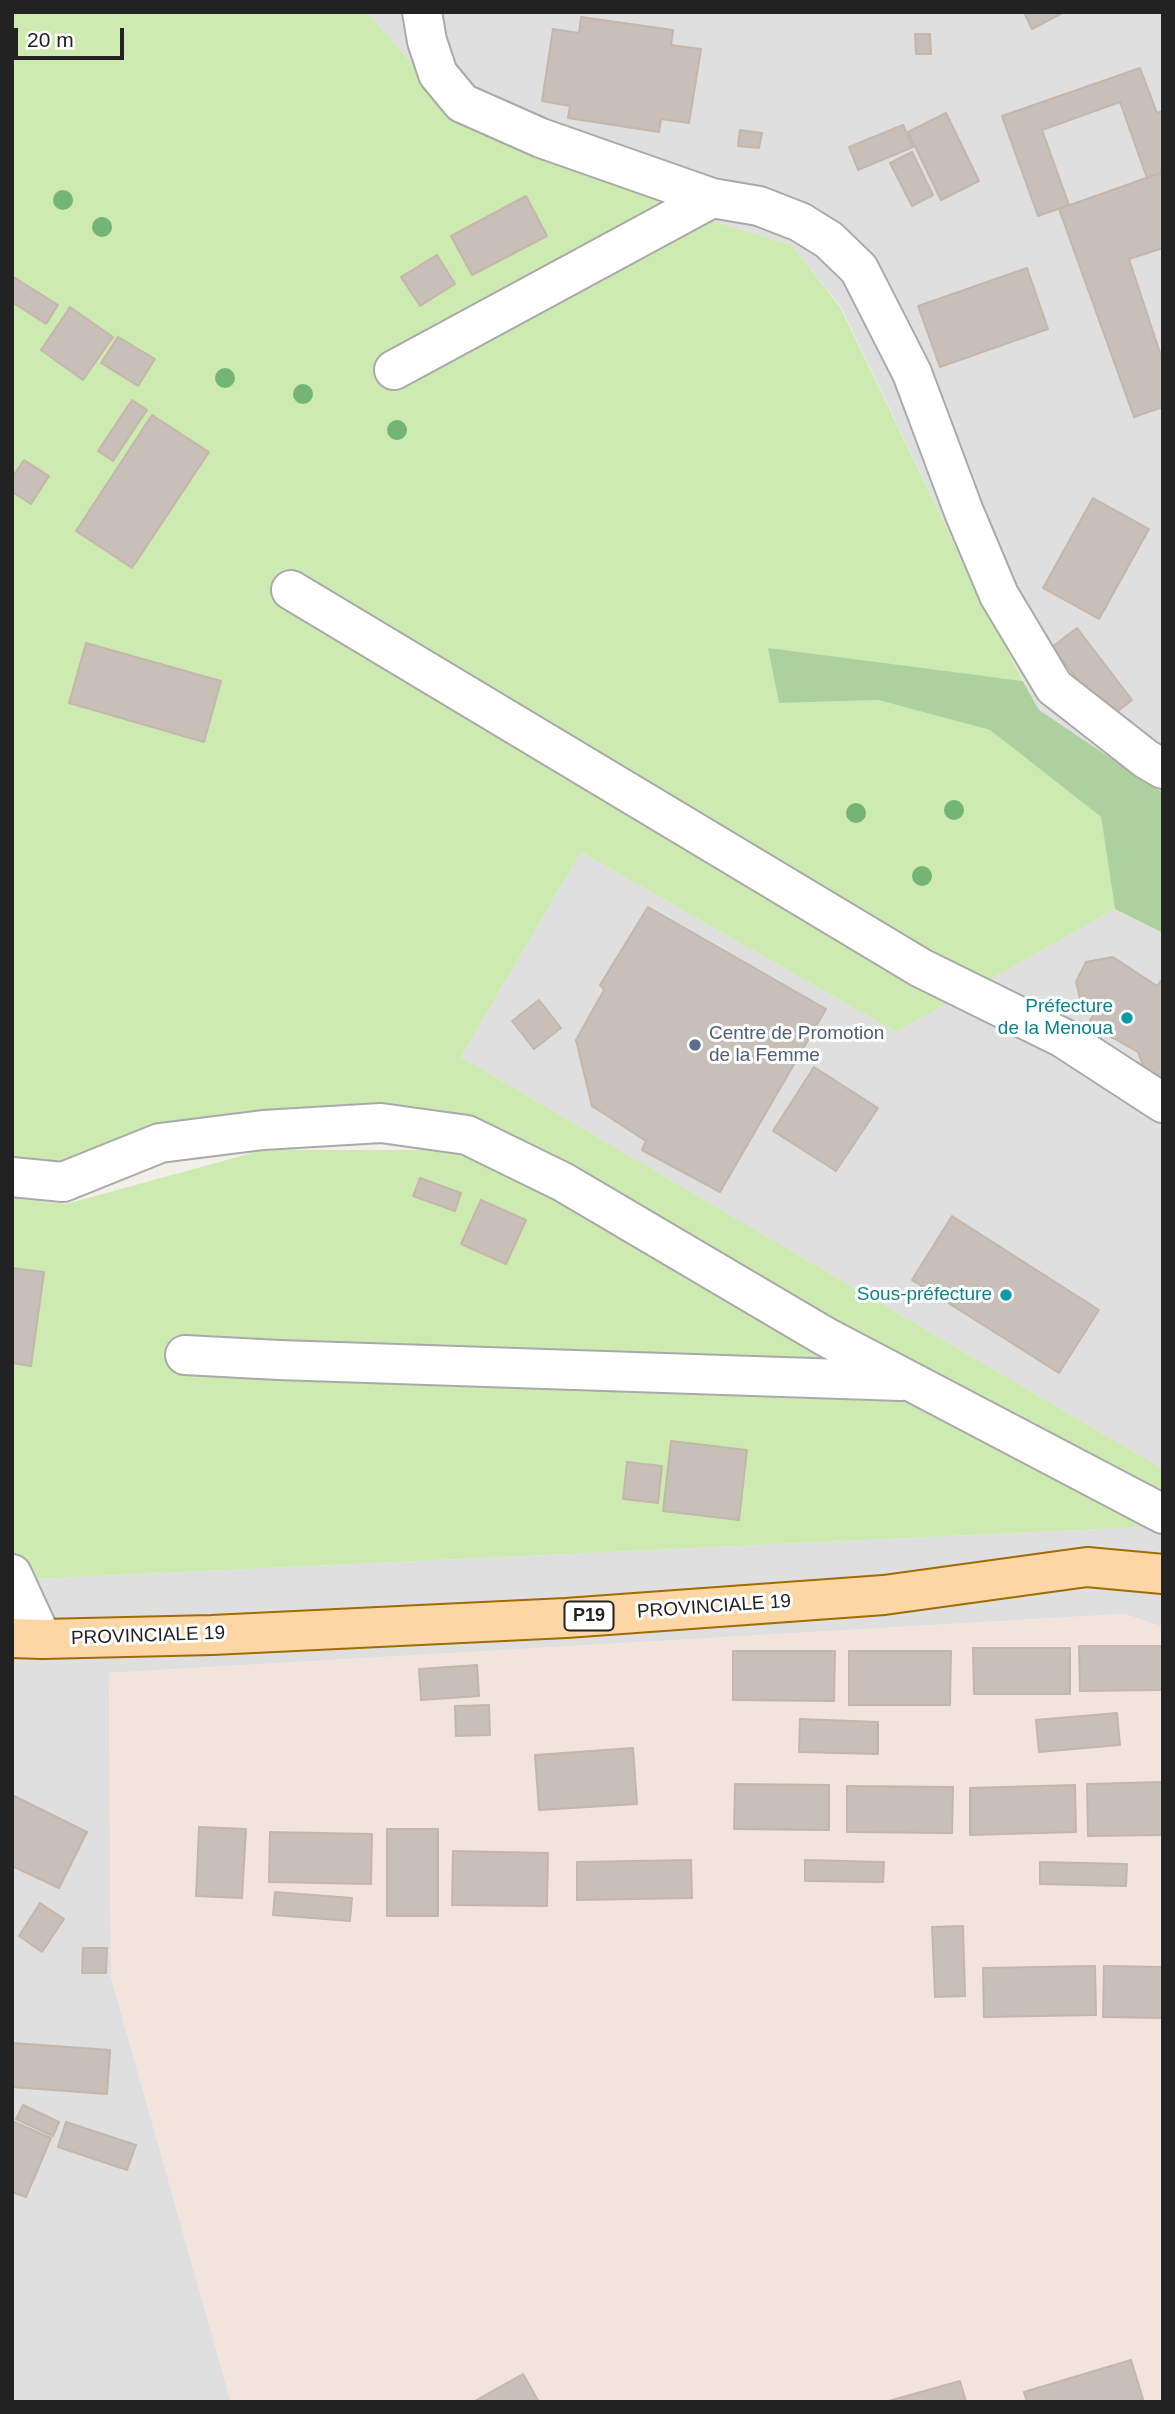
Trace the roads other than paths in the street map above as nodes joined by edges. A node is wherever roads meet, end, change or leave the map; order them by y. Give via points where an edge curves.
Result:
1 (422, 12) edge
2 (712, 198) junction
3 (394, 370) dead end
4 (291, 590) dead end
5 (1163, 769) edge
6 (1163, 1103) edge
7 (12, 1177) edge
8 (185, 1354) dead end
9 (910, 1382) junction
10 (1163, 1514) edge
11 (12, 1574) edge
12 (1163, 1574) edge
13 (27, 1638) edge

1 - 2 street via 438,74 462,103 541,138
2 - 3 street
2 - 5 street via 759,206 800,222 829,240 859,270 912,373 999,596 1054,687
4 - 6 street via 921,968 1063,1038
7 - 9 street via 63,1182 160,1143 263,1130 381,1124 467,1135 564,1182 825,1337
8 - 9 street
9 - 10 street
11 - 13 street
12 - 13 main road, PROVINCIALE 19 / P19 via 1087,1567 884,1595 566,1618 212,1635

